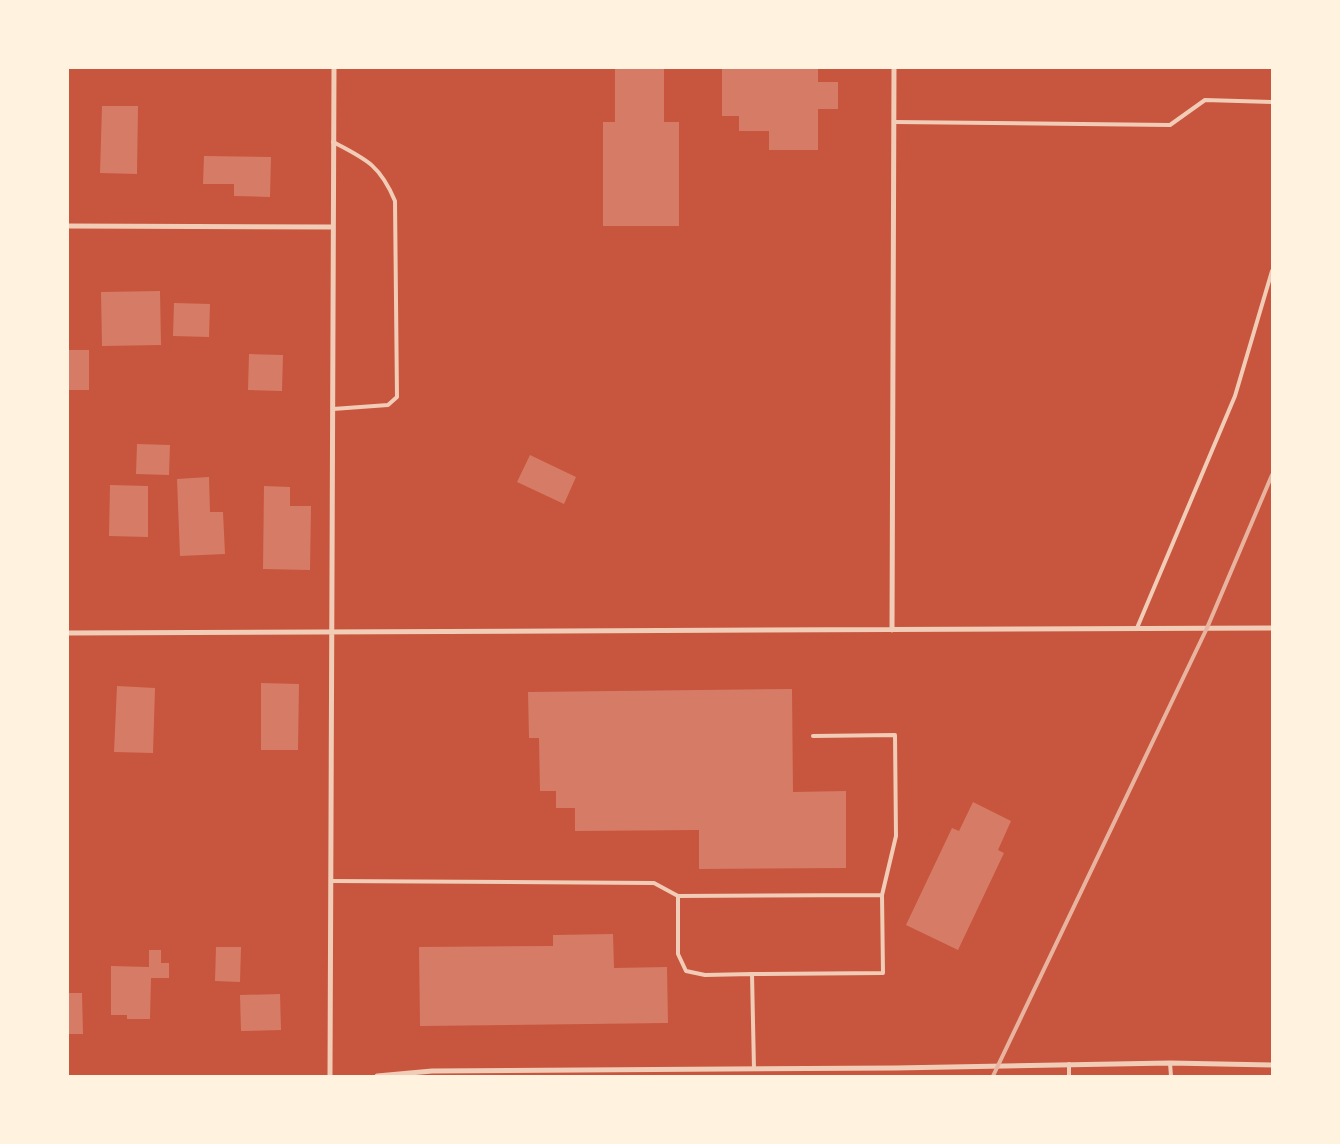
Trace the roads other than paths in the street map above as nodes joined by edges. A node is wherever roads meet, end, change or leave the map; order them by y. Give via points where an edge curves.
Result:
1 (334, 68) edge
2 (894, 68) edge
3 (1272, 102) edge
4 (894, 122) junction
5 (333, 142) junction
6 (68, 226) edge
7 (333, 226) junction
8 (1272, 271) edge
9 (333, 409) junction
10 (1137, 628) junction
11 (1272, 628) edge
12 (892, 630) junction
13 (68, 633) edge
14 (332, 633) junction
15 (813, 736) dead end
16 (331, 881) junction
17 (882, 895) junction
18 (678, 896) junction
19 (752, 974) junction
20 (1170, 1063) junction
21 (1069, 1064) junction
22 (1272, 1065) edge
23 (754, 1069) junction
24 (505, 1073) edge
25 (330, 1076) edge
26 (377, 1076) edge
27 (1069, 1076) edge
28 (1171, 1076) edge

1 - 5 street
2 - 4 street
3 - 4 lane via 1205,100 1170,125
4 - 12 street
5 - 7 street
5 - 9 lane via 371,162 387,182 395,201 397,397 388,404
6 - 7 street
7 - 9 street
8 - 10 lane via 1235,396
9 - 14 street
10 - 11 street
10 - 12 street
12 - 14 street
13 - 14 street
14 - 16 street
15 - 17 lane via 895,735 896,836
16 - 18 lane via 654,883
16 - 25 street
17 - 18 lane
17 - 19 lane via 883,973
18 - 19 lane via 678,954 686,971 705,975
19 - 23 lane
20 - 21 street
20 - 22 street
20 - 28 lane
21 - 23 street
21 - 27 lane
23 - 24 street
24 - 26 street via 432,1071

